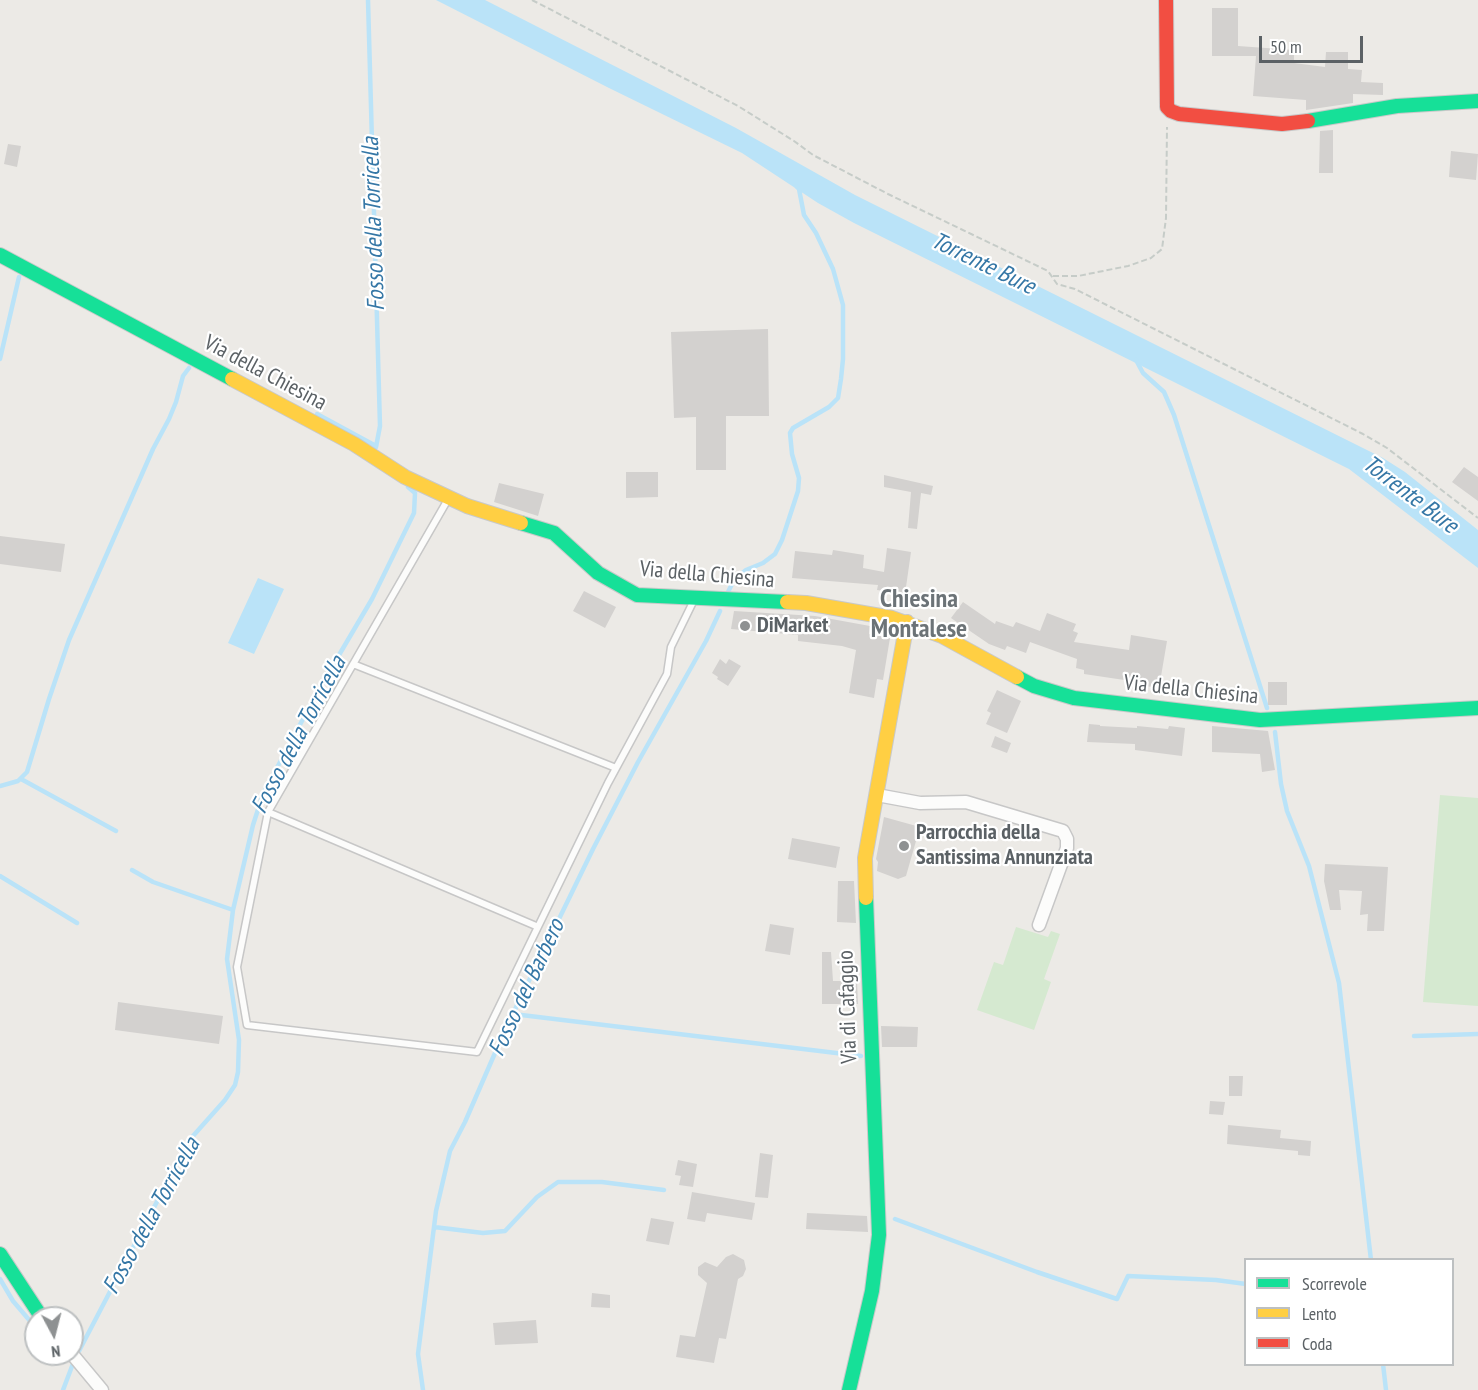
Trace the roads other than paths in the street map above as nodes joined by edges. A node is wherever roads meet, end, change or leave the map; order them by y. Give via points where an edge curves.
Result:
1 (1166, 0) edge
2 (1478, 101) edge
3 (0, 255) edge
4 (449, 497) junction
5 (695, 598) junction
6 (907, 622) junction
7 (353, 664) junction
8 (1478, 708) edge
9 (616, 768) junction
10 (877, 795) junction
11 (268, 812) junction
12 (1040, 925) dead end
13 (536, 926) junction
14 (0, 1254) edge
15 (34, 1306) edge
16 (82, 1366) edge
17 (102, 1390) edge
18 (849, 1390) edge

1 - 2 street via 1168,108 1179,114 1282,124 1397,106
3 - 4 street, Via della Chiesina via 354,444 405,477
4 - 5 street, Via della Chiesina via 554,533 598,573 638,595
4 - 7 lane
5 - 6 street, Via della Chiesina via 806,603
5 - 9 lane via 671,647 668,674
6 - 8 street, Via della Chiesina via 942,636 1034,686 1074,698 1260,720
6 - 10 street, Via di Cafaggio
7 - 9 lane
7 - 11 lane
9 - 13 lane
10 - 12 street via 921,803 966,802 1063,831 1066,852
10 - 18 street, Via di Cafaggio via 865,864 879,1245
11 - 13 lane
11 - 13 lane via 237,967 247,1024 477,1052
14 - 15 street
16 - 17 street

